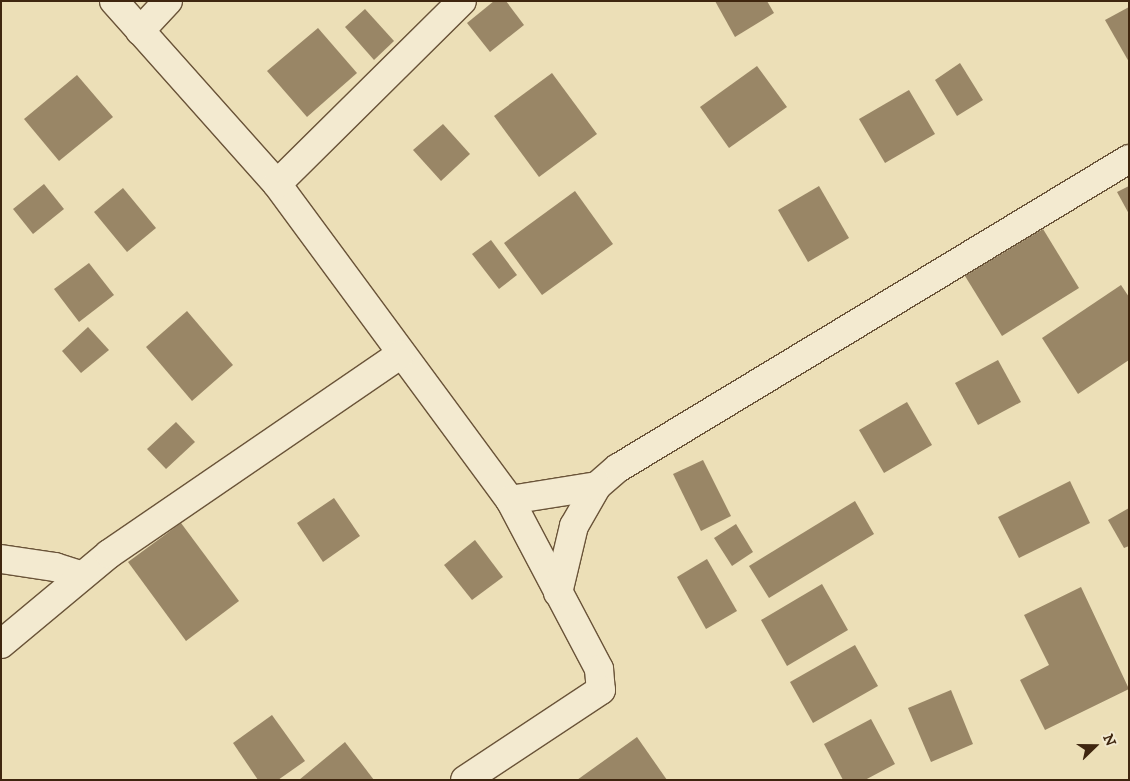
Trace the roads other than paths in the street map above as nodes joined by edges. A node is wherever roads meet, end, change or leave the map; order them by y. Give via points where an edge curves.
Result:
1 (114, 1) edge
2 (168, 1) edge
3 (462, 1) edge
4 (140, 31) junction
5 (1129, 159) edge
6 (277, 184) junction
7 (400, 355) junction
8 (598, 486) junction
9 (510, 500) junction
10 (1, 559) edge
11 (82, 576) junction
12 (558, 593) junction
13 (1, 644) edge
14 (465, 780) edge

1 - 4 street
2 - 4 street
3 - 6 street
4 - 6 street
5 - 8 street via 618,468
6 - 7 street
7 - 9 street
7 - 11 street
8 - 9 street
8 - 12 street via 574,526
9 - 12 street
10 - 11 street via 55,567
11 - 13 street
12 - 14 street via 599,668 601,690

